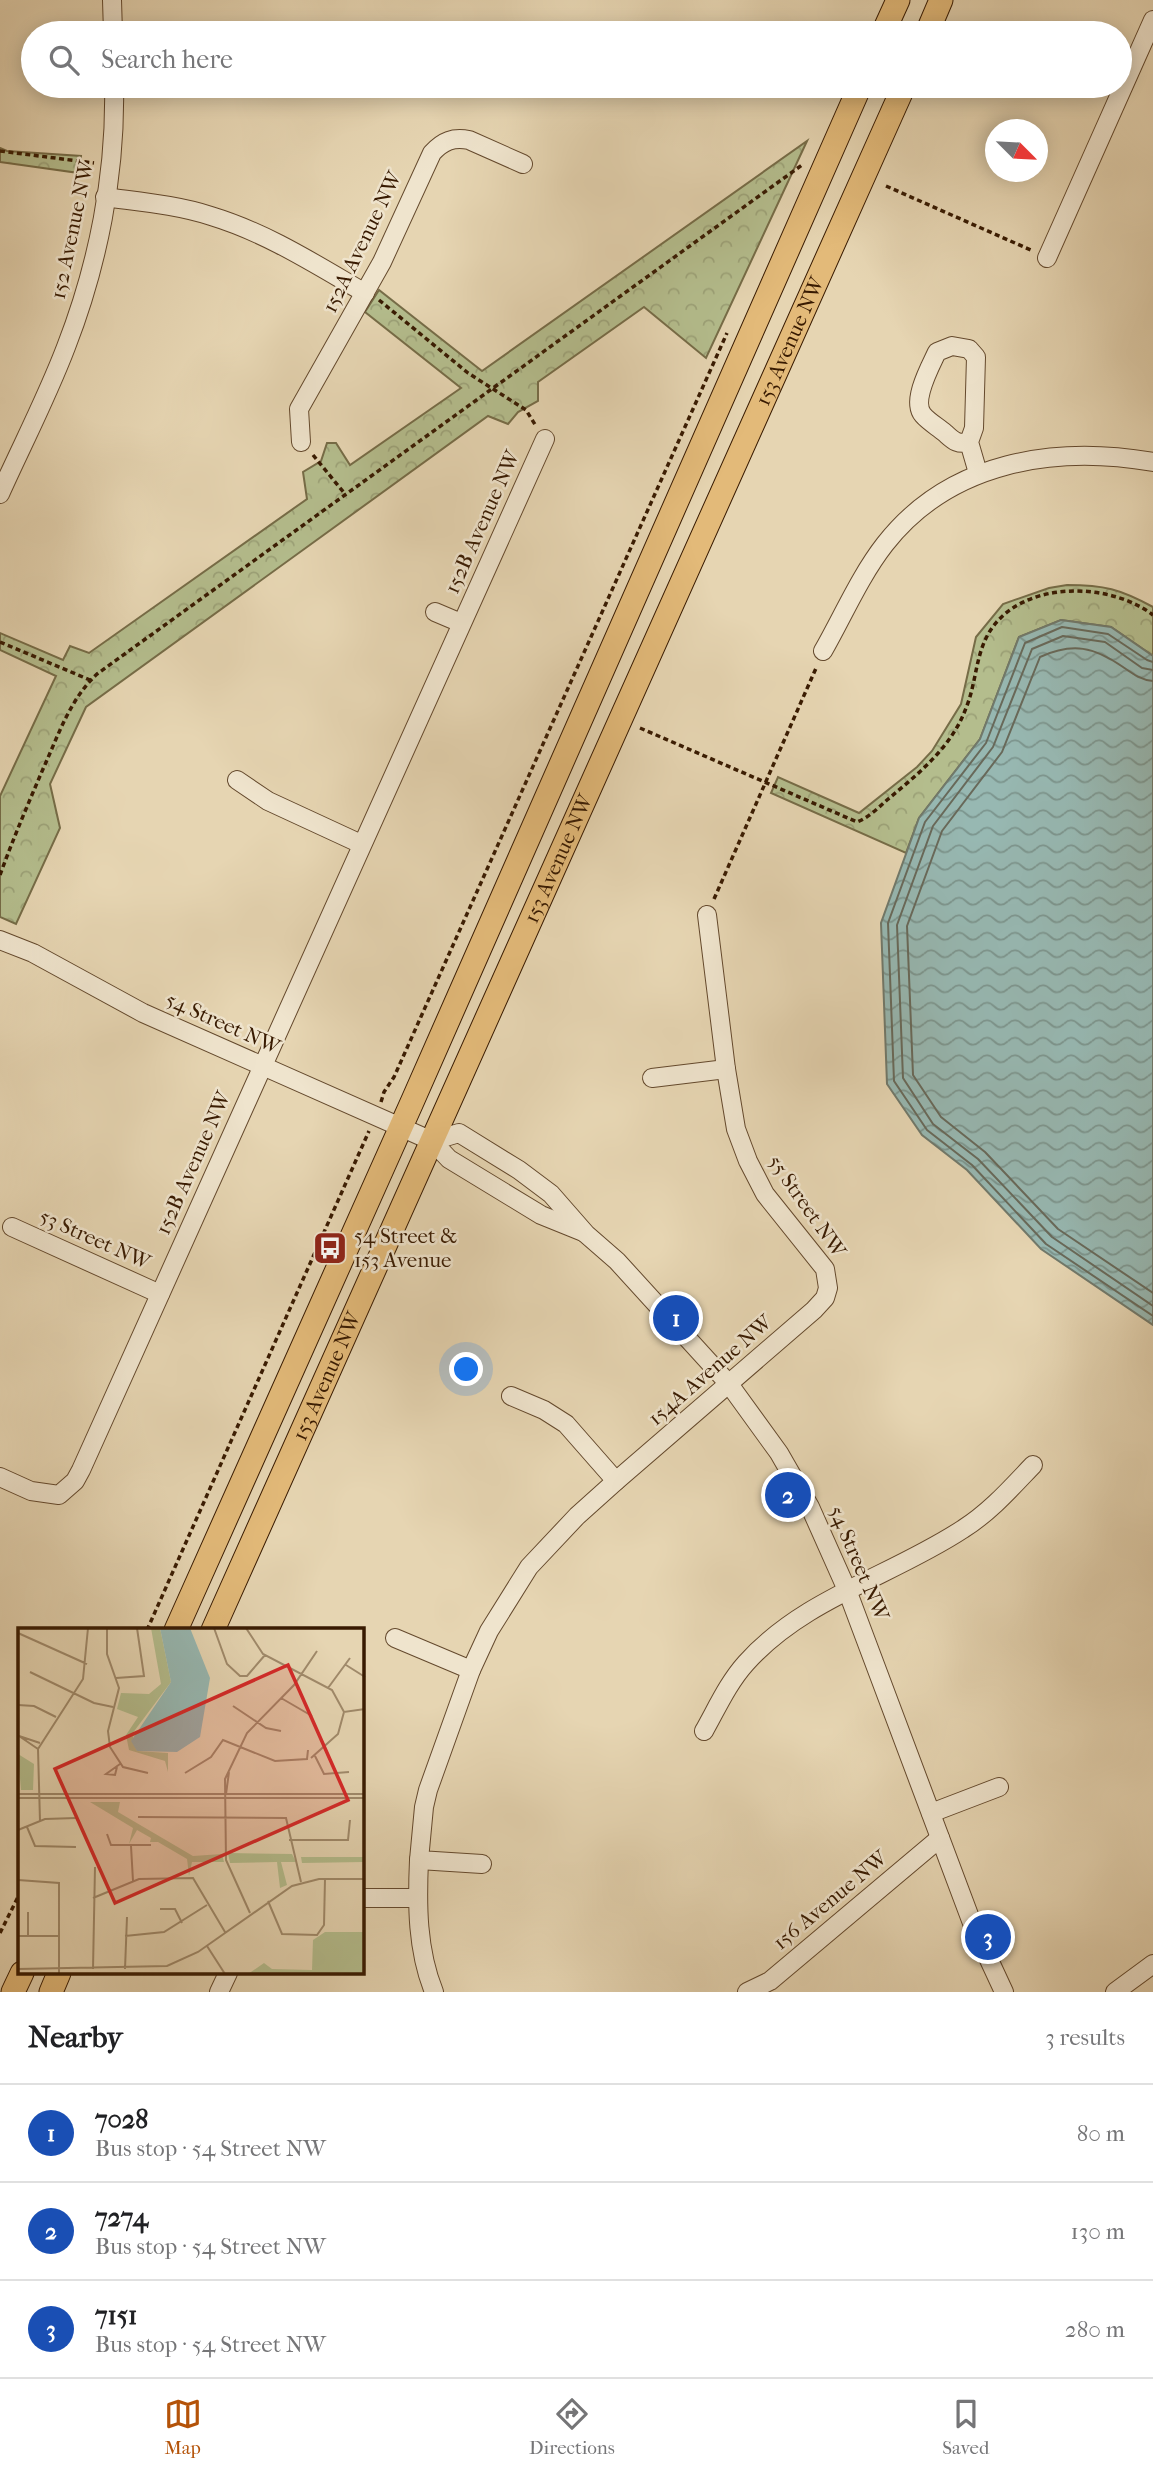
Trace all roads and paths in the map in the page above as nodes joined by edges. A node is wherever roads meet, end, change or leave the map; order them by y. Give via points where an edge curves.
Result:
1 (113, 0) edge
2 (898, 0) edge
3 (941, 0) edge
4 (1153, 20) edge
5 (113, 21) edge
6 (888, 21) edge
7 (932, 21) edge
8 (1132, 67) edge
9 (113, 98) edge
10 (855, 98) edge
11 (900, 98) edge
12 (1118, 98) edge
13 (0, 151) edge
14 (523, 164) dead end
15 (110, 165) junction
16 (797, 178) dead end
17 (886, 186) dead end
18 (106, 197) junction
19 (1047, 258) joint
20 (365, 293) junction
21 (729, 330) dead end
22 (492, 389) junction
23 (545, 439) joint
24 (301, 442) joint
25 (969, 442) junction
26 (1153, 462) edge
27 (978, 473) junction
28 (0, 494) edge
29 (345, 494) junction
30 (435, 612) dead end
31 (1153, 615) edge
32 (461, 623) junction
33 (0, 642) edge
34 (823, 651) joint
35 (90, 680) junction
36 (620, 719) junction
37 (237, 780) dead end
38 (767, 783) junction
39 (361, 844) junction
40 (0, 875) edge
41 (707, 915) joint
42 (0, 940) edge
43 (262, 1066) junction
44 (726, 1069) junction
45 (652, 1078) dead end
46 (376, 1117) junction
47 (401, 1127) junction
48 (432, 1140) junction
49 (12, 1227) dead end
50 (586, 1234) junction
51 (828, 1288) joint
52 (160, 1294) junction
53 (729, 1384) junction
54 (511, 1396) dead end
55 (1034, 1465) dead end
56 (0, 1477) edge
57 (616, 1481) junction
58 (848, 1590) junction
59 (148, 1628) edge
60 (177, 1628) edge
61 (214, 1628) edge
62 (395, 1638) dead end
63 (471, 1671) junction
64 (704, 1731) dead end
65 (999, 1787) dead end
66 (930, 1812) junction
67 (940, 1838) junction
68 (419, 1860) junction
69 (482, 1864) dead end
70 (18, 1897) edge
71 (364, 1898) edge
72 (418, 1898) junction
73 (0, 1933) edge
74 (1153, 1964) edge
75 (22, 1974) edge
76 (59, 1974) edge
77 (228, 1974) edge
78 (13, 1992) edge
79 (51, 1992) edge
80 (219, 1992) edge
81 (434, 1992) edge
82 (747, 1992) edge
83 (1004, 1992) edge
84 (1115, 1992) edge

1 - 5 street
2 - 6 main road
3 - 7 main road
4 - 8 street
9 - 15 street, 152 Avenue NW
10 - 47 main road, 153 Avenue NW
11 - 36 main road, 153 Avenue NW
12 - 19 street
13 - 15 path
14 - 20 street, 152A Avenue NW via 469,140 453,139 438,146
15 - 18 street, 152 Avenue NW
16 - 22 path via 802,165
17 - 19 path
18 - 20 street via 185,209 232,223 274,240
18 - 28 street, 152 Avenue NW via 76,320
20 - 22 path
20 - 24 street, 152A Avenue NW via 299,410
21 - 46 path
22 - 23 path via 526,410
22 - 29 path
23 - 32 street, 152B Avenue NW
24 - 29 path
25 - 25 street via 974,428 976,357 969,349 952,346 937,352 919,405 921,414 953,440
25 - 27 street
26 - 27 street via 1080,455
27 - 34 street via 922,507 886,543
29 - 35 path
30 - 32 street, 152B Avenue NW
31 - 38 path via 1115,596 1083,592 1037,597 1011,610 986,638 965,712 939,753 857,822
32 - 39 street, 152B Avenue NW
33 - 35 path
34 - 38 path
35 - 40 path via 67,714
36 - 38 path
36 - 48 main road, 153 Avenue NW
37 - 39 street via 268,801
38 - 41 path
39 - 43 street, 152B Avenue NW
41 - 44 street, 55 Street NW
42 - 43 street, 54 Street NW via 143,1013
43 - 46 street, 54 Street NW
43 - 52 street, 152B Avenue NW
44 - 45 street
44 - 51 street, 55 Street NW via 736,1129 748,1161 765,1194 819,1259
46 - 47 street, 54 Street NW
46 - 59 path
47 - 48 street, 54 Street NW
47 - 60 main road, 153 Avenue NW
48 - 50 street, 54 Street NW via 449,1159 541,1215
48 - 50 street, 54 Street NW via 459,1133 490,1151 551,1194
48 - 61 main road, 153 Avenue NW
49 - 52 street, 53 Street NW
50 - 53 street, 54 Street NW via 617,1261
51 - 53 street, 154A Avenue NW via 814,1310
52 - 56 street, 152B Avenue NW via 75,1481 59,1495 31,1491
53 - 57 street, 154A Avenue NW
53 - 58 street, 54 Street NW via 796,1480
54 - 57 street via 566,1424
55 - 58 street via 962,1530
57 - 63 street, 154A Avenue NW via 529,1567 489,1631
58 - 64 street via 810,1611 758,1650 734,1678
58 - 66 street, 54 Street NW
62 - 63 street
63 - 68 street, 154A Avenue NW via 428,1790
65 - 66 street
66 - 67 street, 54 Street NW
67 - 82 street, 156 Avenue NW via 771,1981
67 - 83 street, 54 Street NW
68 - 69 street
68 - 72 street, 154A Avenue NW
70 - 73 path
71 - 72 street
72 - 81 street, 154A Avenue NW via 421,1941
74 - 84 street
75 - 78 main road
76 - 79 main road
77 - 80 street

